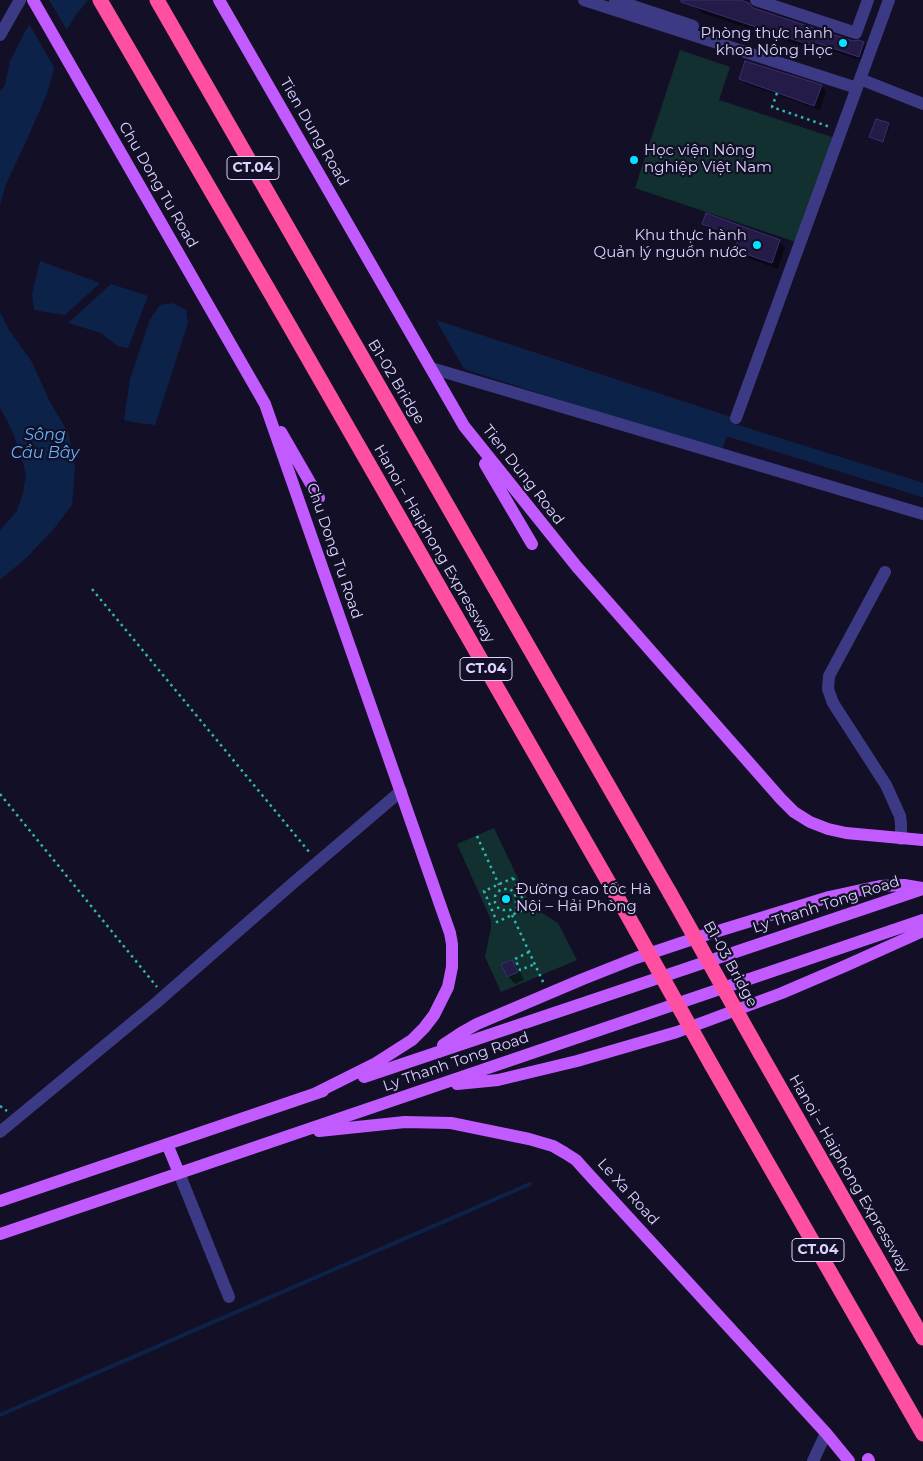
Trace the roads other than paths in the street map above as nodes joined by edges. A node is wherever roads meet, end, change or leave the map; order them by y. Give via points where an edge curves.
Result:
1 (20, 0) edge
2 (157, 0) edge
3 (219, 0) edge
4 (584, 0) edge
5 (615, 0) edge
6 (756, 0) edge
7 (868, 0) edge
8 (889, 0) edge
9 (34, 1) edge
10 (101, 2) edge
11 (0, 35) edge
12 (859, 83) junction
13 (923, 104) edge
14 (431, 368) junction
15 (265, 404) junction
16 (736, 418) dead end
17 (464, 426) junction
18 (414, 447) joint
19 (319, 498) dead end
20 (923, 514) edge
21 (532, 544) dead end
22 (886, 572) dead end
23 (401, 791) junction
24 (902, 839) junction
25 (923, 840) edge
26 (923, 889) edge
27 (670, 892) joint
28 (923, 920) edge
29 (923, 931) edge
30 (434, 1053) junction
31 (760, 1053) joint
32 (442, 1084) junction
33 (316, 1093) junction
34 (0, 1132) edge
35 (294, 1134) junction
36 (168, 1144) junction
37 (179, 1173) junction
38 (0, 1201) edge
39 (0, 1234) edge
40 (229, 1297) dead end
41 (923, 1338) edge
42 (826, 1433) junction
43 (923, 1434) edge
44 (813, 1461) edge
45 (849, 1461) edge

1 - 11 street
2 - 18 highway, B1-02 Bridge / CT.04
3 - 14 main road, Tien Dung Road
4 - 12 street
5 - 12 street
6 - 7 street via 856,33
8 - 12 street
9 - 15 main road, Chu Dong Tu Road
10 - 43 highway, Hanoi – Haiphong Expressway / CT.04, bridge
12 - 13 street
12 - 16 street
14 - 17 main road, Tien Dung Road
14 - 20 street
15 - 19 main road
15 - 23 main road, Chu Dong Tu Road
17 - 21 main road
17 - 24 main road, Tien Dung Road via 576,567 787,806 810,822 828,829
18 - 27 highway, Hanoi – Haiphong Expressway / CT.04
22 - 24 street via 829,676 828,690 832,703 886,785 900,816
23 - 33 main road, Chu Dong Tu Road via 450,933 452,961 448,987 434,1016 412,1040 376,1063
23 - 34 street via 165,996
24 - 25 main road, Tien Dung Road
26 - 30 main road, Ly Thanh Tong Road
26 - 30 main road via 904,885 880,886 829,897 636,958 478,1024
27 - 31 highway, B1-03 Bridge / CT.04, bridge
28 - 32 main road, Ly Thanh Tong Road
29 - 32 main road via 782,993 652,1040 498,1080
30 - 33 main road, Ly Thanh Tong Road
31 - 41 highway, Hanoi – Haiphong Expressway / CT.04
32 - 35 main road, Ly Thanh Tong Road
33 - 36 main road, Ly Thanh Tong Road
35 - 37 main road, Ly Thanh Tong Road
35 - 42 main road, Le Xa Road via 406,1122 451,1123 553,1146 576,1160 589,1173
36 - 37 main road
36 - 38 main road, Ly Thanh Tong Road
37 - 39 main road, Ly Thanh Tong Road
37 - 40 street
42 - 44 street
42 - 45 main road, Le Xa Road

